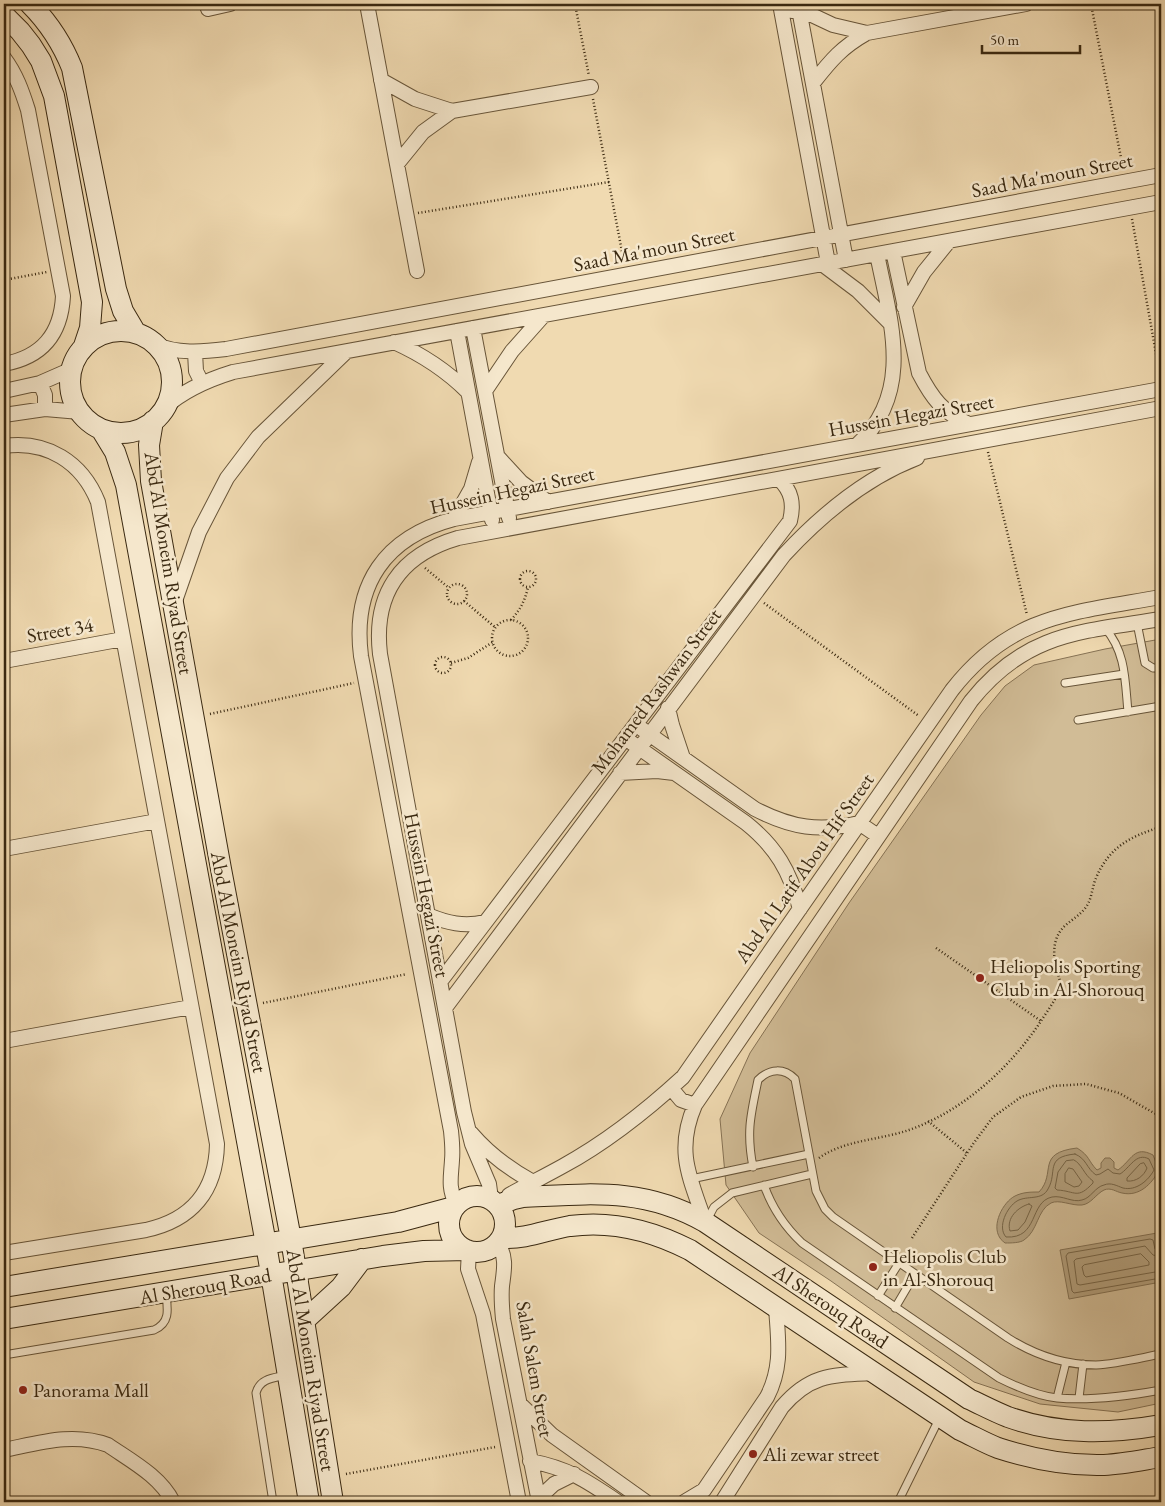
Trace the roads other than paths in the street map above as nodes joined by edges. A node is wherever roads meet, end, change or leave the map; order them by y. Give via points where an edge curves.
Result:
1 (30, 4) edge
2 (230, 4) edge
3 (355, 4) edge
4 (1026, 4) edge
5 (799, 7) edge
6 (208, 9) dead end
7 (368, 9) edge
8 (781, 9) edge
9 (4, 15) edge
10 (867, 33) junction
11 (4, 58) edge
12 (381, 80) junction
13 (813, 83) junction
14 (591, 87) road end
15 (452, 111) junction
16 (397, 164) junction
17 (1161, 175) edge
18 (1161, 202) edge
19 (841, 234) junction
20 (823, 238) junction
21 (949, 241) junction
22 (893, 251) junction
23 (877, 254) junction
24 (846, 260) junction
25 (825, 264) junction
26 (417, 271) dead end
27 (120, 304) junction
28 (904, 307) junction
29 (92, 309) junction
30 (544, 315) junction
31 (890, 323) junction
32 (473, 328) junction
33 (457, 331) junction
34 (136, 333) junction
35 (394, 342) junction
36 (154, 344) junction
37 (84, 346) junction
38 (346, 351) junction
39 (195, 352) junction
40 (4, 364) edge
41 (72, 369) junction
42 (1160, 382) edge
43 (40, 383) junction
44 (202, 383) junction
45 (4, 391) edge
46 (485, 391) junction
47 (468, 392) junction
48 (1161, 408) edge
49 (45, 409) junction
50 (80, 412) junction
51 (4, 415) edge
52 (158, 415) junction
53 (976, 423) junction
54 (101, 429) junction
55 (986, 441) junction
56 (857, 445) junction
57 (4, 446) edge
58 (943, 449) junction
59 (149, 454) junction
60 (480, 456) junction
61 (498, 457) junction
62 (119, 462) junction
63 (779, 479) junction
64 (548, 502) junction
65 (508, 509) junction
66 (491, 512) junction
67 (454, 519) junction
68 (511, 528) junction
69 (494, 531) junction
70 (1161, 597) edge
71 (174, 604) junction
72 (1161, 619) edge
73 (1137, 623) junction
74 (1105, 628) junction
75 (123, 639) junction
76 (4, 661) edge
77 (1161, 668) edge
78 (1124, 674) junction
79 (1065, 683) dead end
80 (1161, 706) edge
81 (668, 708) junction
82 (1128, 712) junction
83 (1078, 720) dead end
84 (635, 724) junction
85 (649, 734) junction
86 (625, 738) junction
87 (639, 747) junction
88 (684, 758) junction
89 (620, 773) junction
90 (675, 773) junction
91 (157, 821) junction
92 (859, 823) junction
93 (878, 836) junction
94 (4, 849) edge
95 (221, 869) junction
96 (198, 874) junction
97 (800, 909) junction
98 (428, 915) junction
99 (485, 922) junction
100 (441, 986) junction
101 (425, 994) junction
102 (191, 1008) junction
103 (445, 1008) junction
104 (4, 1042) edge
105 (671, 1088) junction
106 (694, 1105) junction
107 (468, 1131) junction
108 (808, 1154) junction
109 (753, 1166) junction
110 (812, 1174) junction
111 (691, 1179) junction
112 (532, 1182) junction
113 (764, 1184) junction
114 (495, 1202) junction
115 (455, 1206) junction
116 (706, 1222) junction
117 (292, 1240) junction
118 (500, 1240) junction
119 (266, 1244) junction
120 (468, 1251) junction
121 (4, 1253) edge
122 (362, 1259) junction
123 (899, 1263) junction
124 (297, 1270) junction
125 (271, 1274) junction
126 (915, 1274) junction
127 (4, 1287) edge
128 (166, 1292) junction
129 (878, 1296) junction
130 (776, 1307) junction
131 (895, 1308) junction
132 (4, 1319) edge
133 (305, 1320) junction
134 (1161, 1354) edge
135 (4, 1355) edge
136 (1066, 1362) junction
137 (1083, 1364) junction
138 (921, 1367) junction
139 (875, 1373) junction
140 (289, 1375) junction
141 (1161, 1390) edge
142 (905, 1393) junction
143 (1057, 1398) junction
144 (1079, 1398) junction
145 (520, 1404) junction
146 (940, 1416) junction
147 (1161, 1425) edge
148 (4, 1450) edge
149 (1161, 1457) edge
150 (530, 1461) junction
151 (574, 1474) junction
152 (538, 1501) edge
153 (173, 1502) edge
154 (274, 1502) edge
155 (309, 1502) edge
156 (333, 1502) edge
157 (519, 1502) edge
158 (618, 1502) edge
159 (646, 1502) edge
160 (684, 1502) edge
161 (722, 1502) edge
162 (898, 1502) edge

1 - 27 street via 54,32 72,68
2 - 6 street
3 - 7 street
4 - 10 street
5 - 8 street
5 - 10 street via 833,25
5 - 13 street
7 - 12 street
8 - 20 street
9 - 29 street via 20,30 41,61 54,96
10 - 13 street via 836,54
11 - 40 street via 21,88 28,110 63,296 58,325 51,338 28,357
12 - 15 street via 415,99
12 - 16 street
13 - 19 street
14 - 15 street
15 - 16 street via 424,132
16 - 26 street
17 - 19 street, Saad Ma'moun Street
18 - 21 street
19 - 20 street, Saad Ma'moun Street
19 - 24 street
20 - 25 street
20 - 39 street, Saad Ma'moun Street via 226,349
21 - 22 street
21 - 28 street via 924,272
22 - 23 street
22 - 28 street
23 - 24 street
23 - 31 street
24 - 25 street
25 - 30 street
25 - 31 street
27 - 29 street via 109,309
27 - 34 street
28 - 53 street via 919,373 928,390 953,417
29 - 37 street
30 - 32 street
30 - 46 street via 512,351
31 - 56 street via 894,363 889,391 874,426
32 - 33 street
32 - 46 street
33 - 35 street
33 - 47 street
34 - 36 street
34 - 37 street via 114,331
35 - 38 street
35 - 47 street via 434,363
36 - 39 street, Saad Ma'moun Street via 167,350
36 - 52 street via 168,363 171,374 169,398
37 - 41 street
38 - 44 street via 233,372
38 - 71 street via 258,437 227,478 199,532
39 - 44 street via 196,371
41 - 43 street
41 - 50 street via 71,392
42 - 53 street, Hussein Hegazi Street
43 - 45 street
43 - 49 street
44 - 52 street via 175,398
46 - 61 street
47 - 60 street
48 - 55 street, Hussein Hegazi Street
49 - 50 street
49 - 51 street
50 - 54 street
52 - 54 street via 144,427 128,432
52 - 59 street, Abd Al Moneim Riyad Street
53 - 55 street
53 - 56 street, Hussein Hegazi Street
54 - 62 street, Abd Al Moneim Riyad Street
55 - 58 street, Hussein Hegazi Street
56 - 64 street, Hussein Hegazi Street
57 - 75 street via 45,449 68,461 86,479 98,502
58 - 63 street, Hussein Hegazi Street
58 - 81 street, Mohamed Rashwan Street via 884,474 830,510 806,532 753,594
59 - 62 street via 130,455
59 - 71 street, Abd Al Moneim Riyad Street
60 - 66 street
60 - 67 street via 471,489
61 - 64 street via 521,482
61 - 65 street
62 - 96 street, Abd Al Moneim Riyad Street via 126,485
63 - 68 street, Hussein Hegazi Street
63 - 84 street, Mohamed Rashwan Street via 792,502 790,522
64 - 65 street, Hussein Hegazi Street
65 - 66 street, Hussein Hegazi Street
65 - 68 street
66 - 67 street, Hussein Hegazi Street
66 - 69 street
67 - 101 street, Hussein Hegazi Street via 422,530 399,544 384,559 365,595 358,635
68 - 69 street, Hussein Hegazi Street
69 - 98 street, Hussein Hegazi Street via 439,543 422,552 394,579 379,615 380,654
70 - 92 street, Abd Al Latif Abou Hif Street via 1069,614 1030,626 979,659 960,679
71 - 95 street, Abd Al Moneim Riyad Street
72 - 73 street
73 - 74 street
73 - 77 lane via 1143,660 1150,667
74 - 78 lane via 1121,654
74 - 93 street via 1074,633 1040,645 995,674 971,701
75 - 76 street, Street 34
75 - 91 street
78 - 79 lane
78 - 82 lane
80 - 82 lane
81 - 85 street, Mohamed Rashwan Street
81 - 88 street
82 - 83 lane
84 - 85 street
84 - 86 street, Mohamed Rashwan Street
85 - 87 street, Mohamed Rashwan Street
85 - 88 street
86 - 87 street
86 - 99 street, Mohamed Rashwan Street
87 - 89 street, Mohamed Rashwan Street
87 - 90 street
88 - 92 street via 755,809 775,819 795,826 816,828 838,828
89 - 90 street
89 - 103 street, Mohamed Rashwan Street
90 - 97 street via 762,836 787,869
91 - 94 street
91 - 102 street
92 - 93 street
92 - 97 street, Abd Al Latif Abou Hif Street
93 - 106 street
95 - 96 street
95 - 117 street, Abd Al Moneim Riyad Street
96 - 119 street, Abd Al Moneim Riyad Street
97 - 105 street, Abd Al Latif Abou Hif Street via 683,1077
98 - 99 street via 456,924
98 - 100 street, Hussein Hegazi Street
99 - 100 street, Mohamed Rashwan Street
100 - 101 street
100 - 103 street, Hussein Hegazi Street
101 - 115 street, Hussein Hegazi Street via 451,1131 449,1184
102 - 104 street
102 - 121 street via 217,1144 213,1174 199,1201 175,1221 161,1227
103 - 107 street, Hussein Hegazi Street
105 - 106 street via 681,1100
105 - 112 street, Abd Al Latif Abou Hif Street via 592,1149
106 - 111 street via 684,1149
107 - 112 street via 491,1155
107 - 114 street, Hussein Hegazi Street
108 - 109 lane
108 - 109 lane via 795,1079 786,1072 774,1071 758,1080 749,1127
108 - 110 lane
109 - 111 lane
110 - 113 lane
110 - 123 lane via 820,1200 829,1213
111 - 116 street
112 - 114 street, Abd Al Latif Abou Hif Street
113 - 116 lane via 727,1196 714,1207
113 - 129 lane via 776,1212 802,1244
114 - 115 street via 479,1195 466,1197
114 - 116 street, Al Sherouq Road via 595,1194 625,1195 663,1203
114 - 118 street via 505,1220
115 - 117 street, Al Sherouq Road via 398,1222
115 - 120 street via 448,1223 450,1232 459,1246
116 - 138 street, Al Sherouq Road
117 - 119 street, Al Sherouq Road
117 - 124 street, Abd Al Moneim Riyad Street
118 - 120 street via 485,1251
118 - 130 street, Al Sherouq Road via 595,1224 644,1231 690,1250
118 - 145 street, Salah Salem Street via 505,1266 502,1314
119 - 125 street, Abd Al Moneim Riyad Street
119 - 127 street, Al Sherouq Road
120 - 122 street, Al Sherouq Road via 424,1251
120 - 157 street, Salah Salem Street via 468,1269 482,1309
122 - 124 street, Al Sherouq Road
122 - 133 street via 330,1299
123 - 126 lane
123 - 129 lane
124 - 125 street, Al Sherouq Road
124 - 133 street, Abd Al Moneim Riyad Street
125 - 128 street, Al Sherouq Road
125 - 140 street, Abd Al Moneim Riyad Street
126 - 131 lane
126 - 136 lane via 1020,1346
128 - 132 street, Al Sherouq Road
128 - 135 lane via 168,1315 159,1328
129 - 131 lane
130 - 139 street, Al Sherouq Road
130 - 160 street via 779,1357 767,1397 704,1490
131 - 143 lane via 999,1378 1029,1391
133 - 156 street, Abd Al Moneim Riyad Street
134 - 137 lane via 1098,1365
136 - 137 lane
136 - 143 lane
137 - 144 lane
138 - 142 street
138 - 147 street, Al Sherouq Road via 969,1399 1008,1417 1049,1428 1091,1433
139 - 142 street, Al Sherouq Road
139 - 161 street via 832,1375 804,1386 792,1395
140 - 154 lane via 265,1380 256,1393
140 - 155 street, Abd Al Moneim Riyad Street
141 - 144 lane
142 - 146 street, Al Sherouq Road
143 - 144 lane
145 - 150 street, Salah Salem Street
145 - 159 street via 564,1444
146 - 149 street, Al Sherouq Road via 960,1430 997,1447 1030,1457 1103,1465
146 - 162 lane
148 - 153 street via 63,1438 99,1442 158,1481
150 - 151 street
150 - 152 street, Salah Salem Street
151 - 152 street via 554,1484
151 - 158 street

